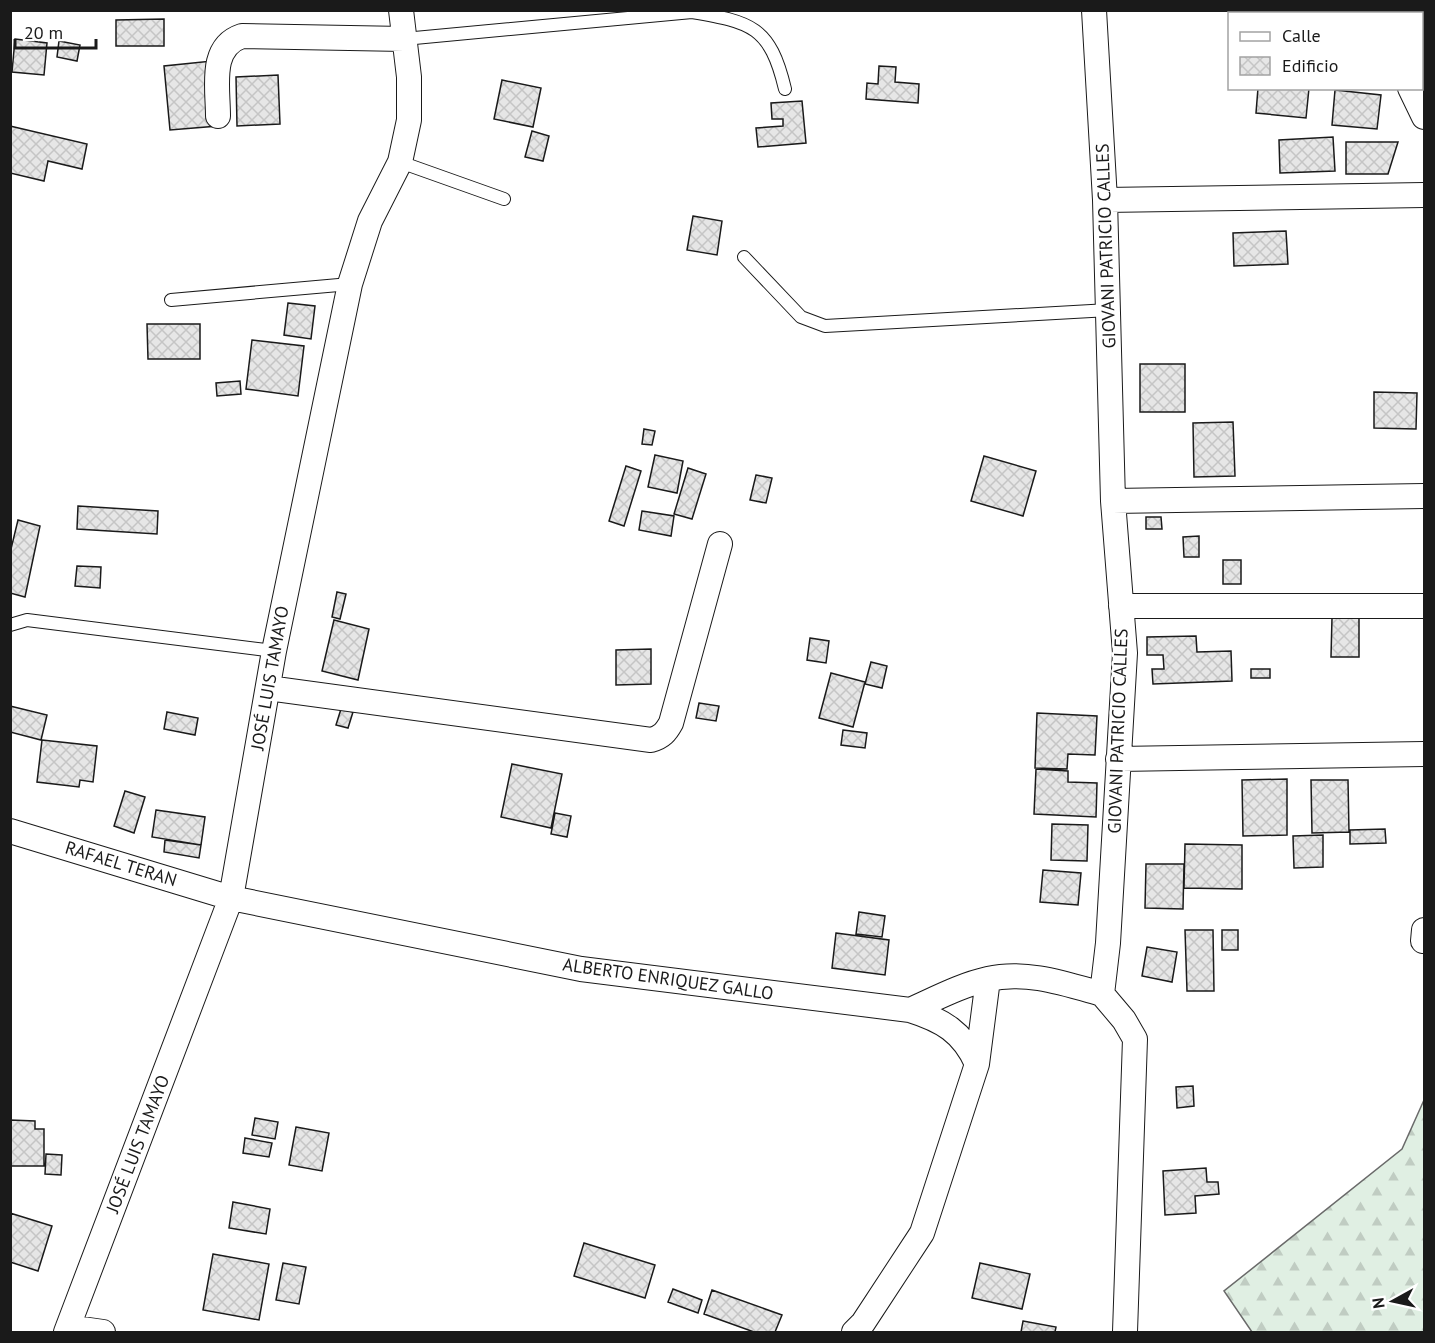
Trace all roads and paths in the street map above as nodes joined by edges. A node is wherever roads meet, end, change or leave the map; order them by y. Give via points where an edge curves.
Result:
1 (401, 10) edge
2 (1094, 10) edge
3 (405, 39) junction
4 (784, 89) dead end
5 (1411, 90) edge
6 (218, 116) dead end
7 (1425, 117) edge
8 (400, 162) junction
9 (1425, 195) edge
10 (504, 199) dead end
11 (1106, 200) junction
12 (744, 257) dead end
13 (350, 284) junction
14 (171, 300) dead end
15 (1109, 310) junction
16 (1425, 496) edge
17 (1113, 501) junction
18 (720, 544) dead end
19 (1121, 606) junction
20 (1425, 606) edge
21 (10, 625) edge
22 (274, 651) junction
23 (268, 688) junction
24 (1425, 754) edge
25 (1118, 759) junction
26 (10, 831) edge
27 (231, 898) junction
28 (988, 979) junction
29 (1102, 994) junction
30 (910, 1010) junction
31 (977, 1064) junction
32 (67, 1330) edge
33 (103, 1332) edge
34 (854, 1332) edge
35 (1125, 1332) edge

1 - 3 street, JOSÉ LUIS TAMAYO
2 - 11 street, GIOVANI PATRICIO CALLES
3 - 4 lane via 692,12 738,20 764,36 778,61
3 - 6 street via 233,39 218,58
3 - 8 street, JOSÉ LUIS TAMAYO via 409,120
5 - 7 street
8 - 10 lane
8 - 13 street, JOSÉ LUIS TAMAYO via 370,221
9 - 11 street
11 - 15 street, GIOVANI PATRICIO CALLES
12 - 15 lane via 801,317 825,326
13 - 14 lane
13 - 22 street, JOSÉ LUIS TAMAYO
15 - 17 street, GIOVANI PATRICIO CALLES
16 - 17 street
17 - 19 street, GIOVANI PATRICIO CALLES
18 - 23 street via 671,723 658,738 640,739
19 - 20 street
19 - 25 street, GIOVANI PATRICIO CALLES via 1125,653
21 - 22 lane via 27,620
22 - 23 street, JOSÉ LUIS TAMAYO
23 - 27 street, JOSÉ LUIS TAMAYO
24 - 25 street
25 - 29 street, GIOVANI PATRICIO CALLES
26 - 27 street, RAFAEL TERAN
27 - 30 street, ALBERTO ENRIQUEZ GALLO via 580,969
27 - 32 street, JOSÉ LUIS TAMAYO
28 - 29 street, ALBERTO ENRIQUEZ GALLO via 1014,976 1058,981
28 - 30 street, ALBERTO ENRIQUEZ GALLO
28 - 31 street
29 - 35 street via 1125,1020 1135,1039
30 - 31 street via 935,1018 958,1033
31 - 34 street via 922,1233
32 - 33 street

